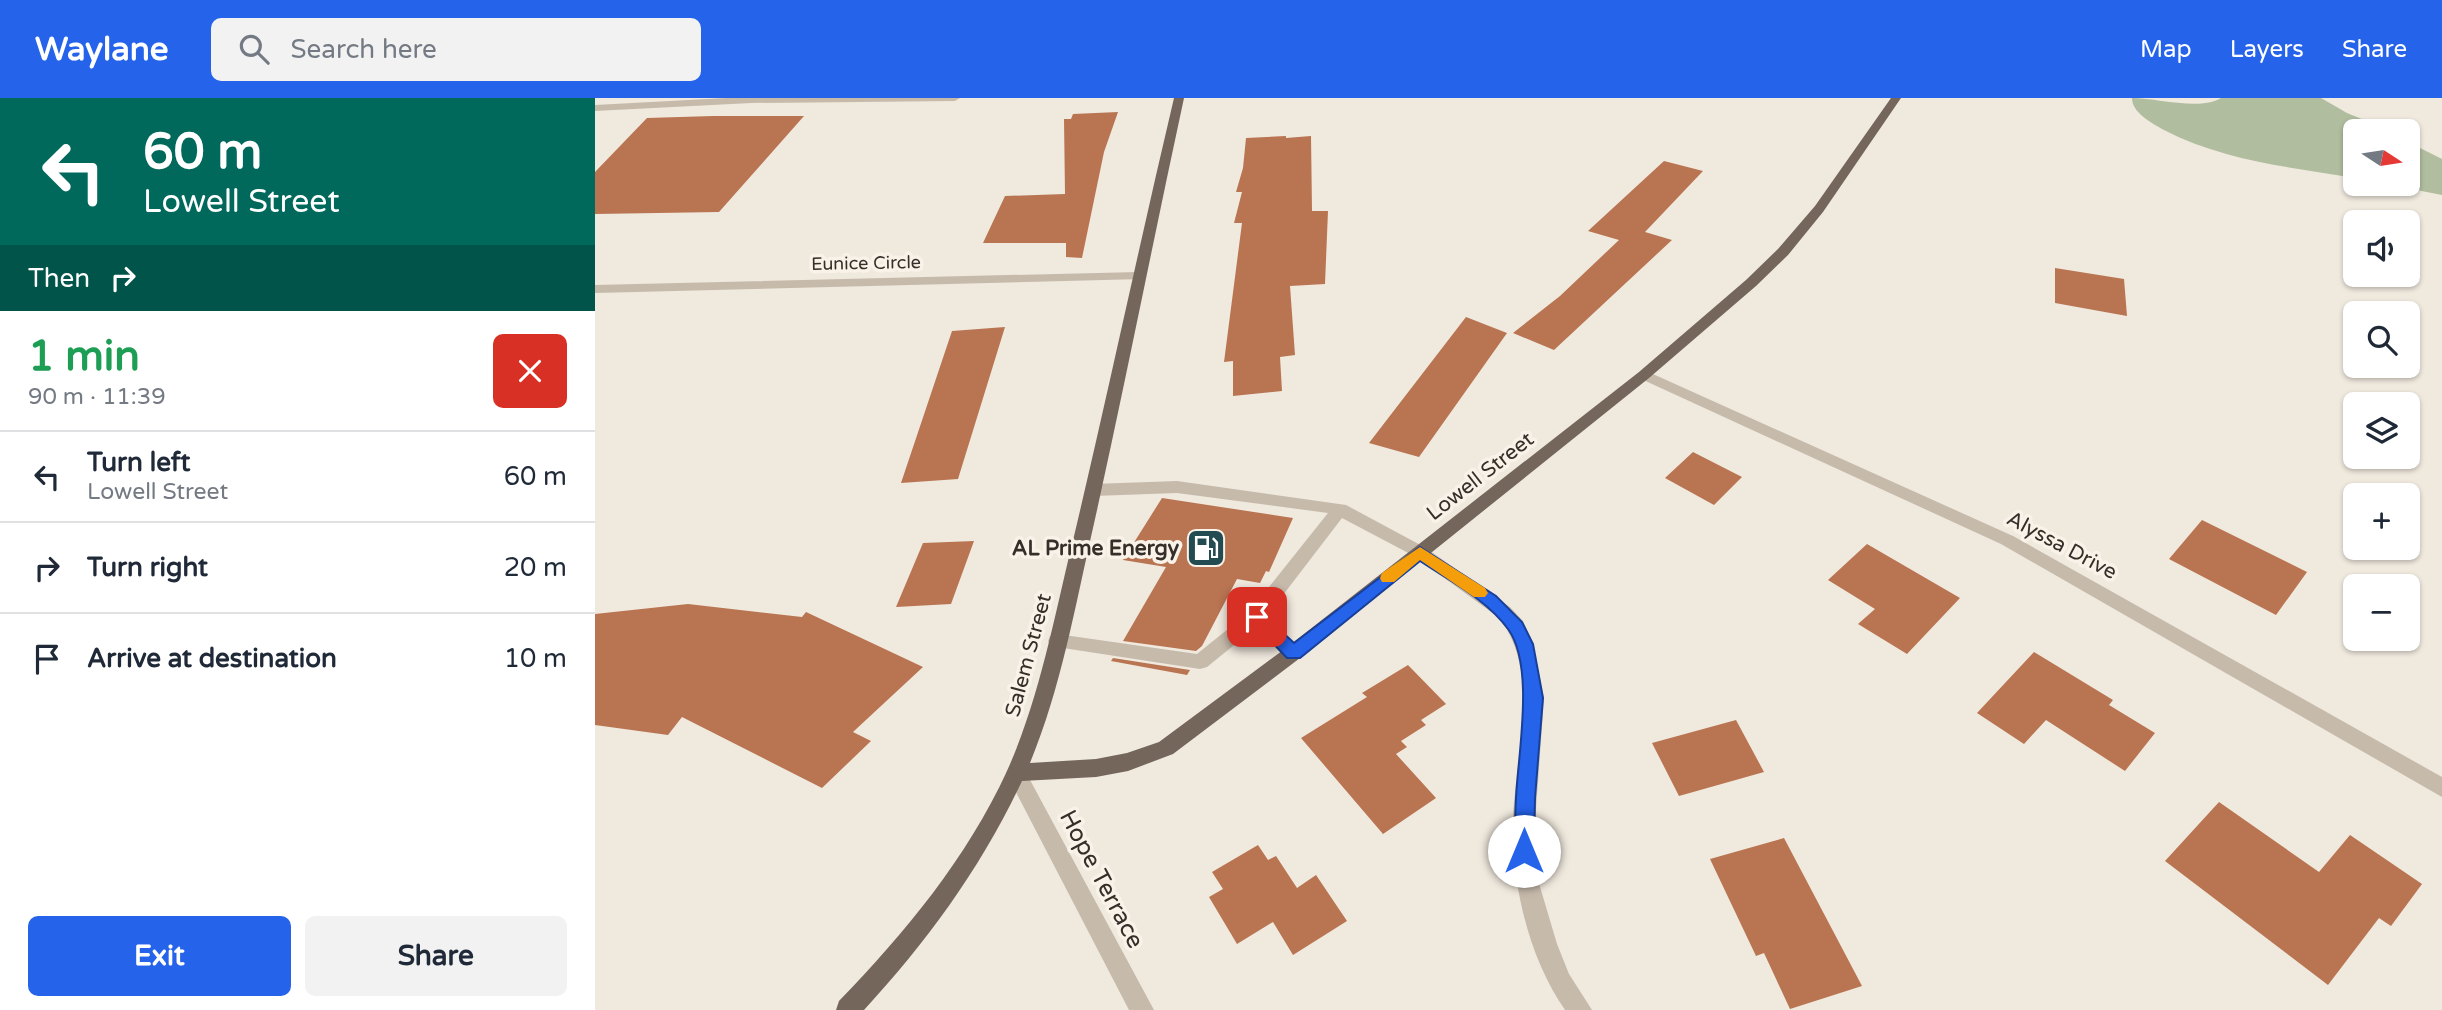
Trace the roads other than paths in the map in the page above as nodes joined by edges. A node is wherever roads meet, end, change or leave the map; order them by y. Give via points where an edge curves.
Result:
1 (955, 98) edge
2 (1179, 98) edge
3 (1896, 98) edge
4 (595, 107) edge
5 (1138, 276) junction
6 (595, 289) edge
7 (1644, 375) junction
8 (1093, 490) junction
9 (1340, 509) junction
10 (1420, 552) junction
11 (1257, 617) junction
12 (1057, 640) junction
13 (1293, 653) junction
14 (1016, 773) junction
15 (2442, 788) edge
16 (848, 1010) edge
17 (1142, 1010) edge
18 (1580, 1010) edge

1 - 4 street
2 - 5 main road, Salem Street
3 - 7 main road, Lowell Street via 1819,209 1783,252
5 - 6 street, Eunice Circle
5 - 8 main road, Salem Street
7 - 10 main road, Lowell Street
7 - 15 street, Alyssa Drive via 2007,540
8 - 9 street via 1177,488
8 - 12 main road, Salem Street
9 - 10 street
9 - 11 street
10 - 13 main road, Lowell Street
10 - 18 street via 1490,600 1516,626 1524,644 1534,698 1524,823 1527,880 1560,982
11 - 12 street via 1200,662
11 - 13 street
12 - 14 main road, Salem Street
13 - 14 main road, Lowell Street via 1166,748 1096,768
14 - 16 main road, Salem Street via 929,916
14 - 17 street, Hope Terrace

